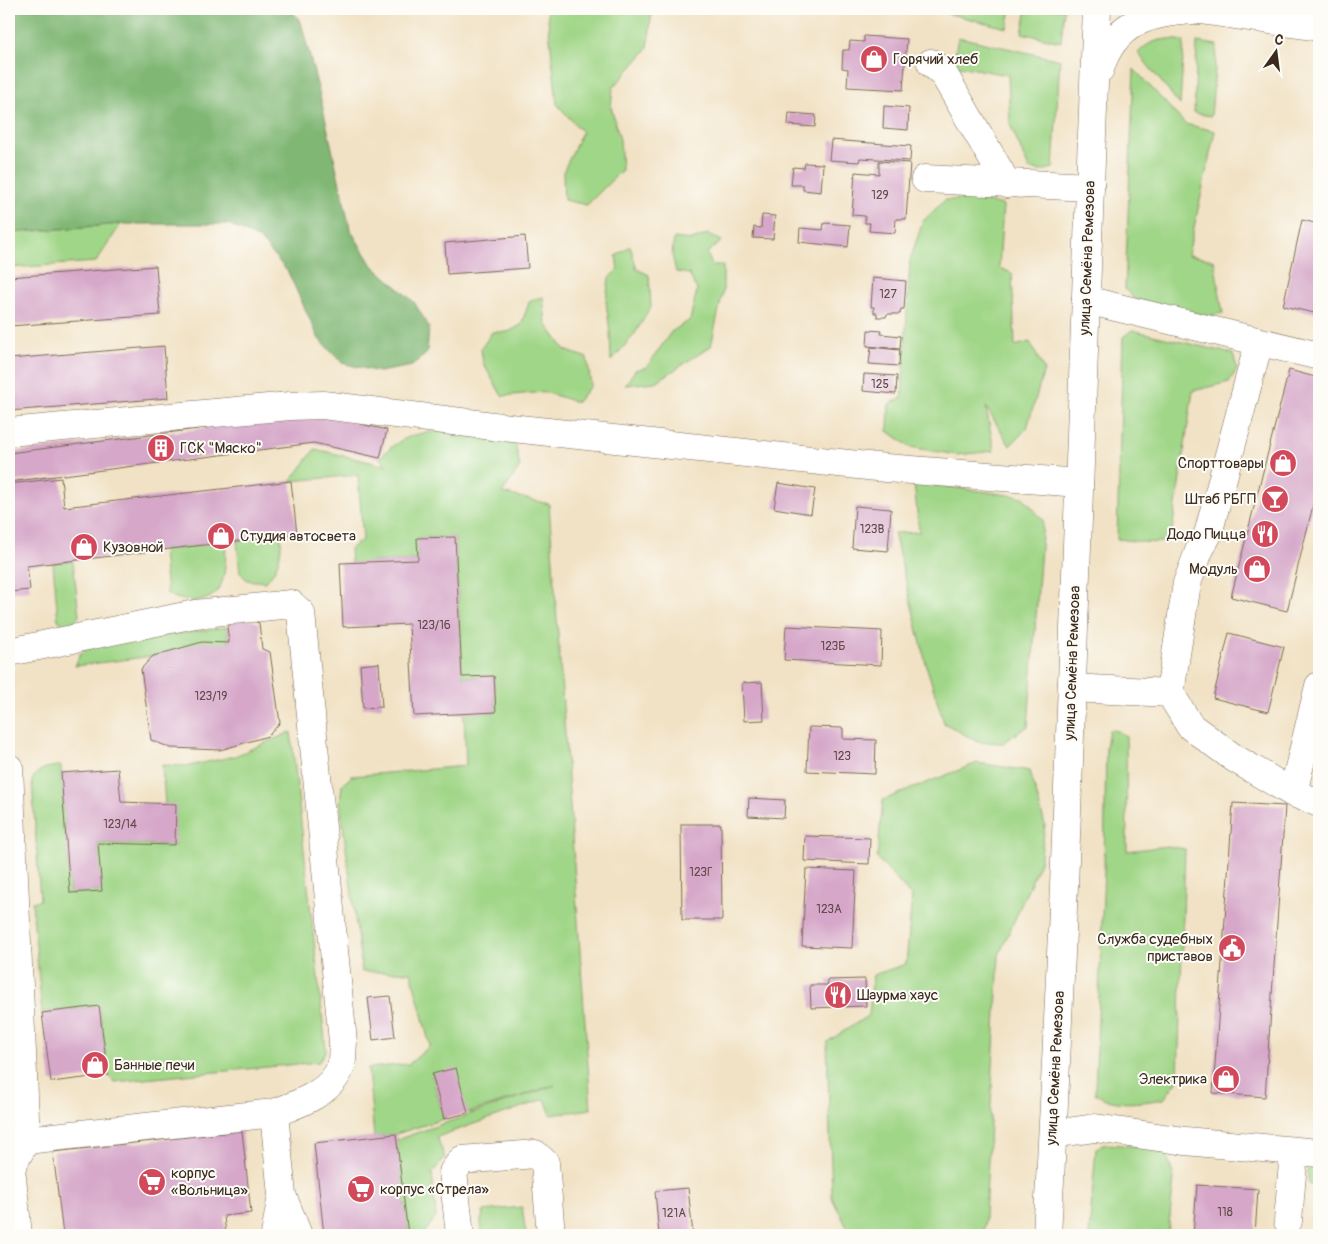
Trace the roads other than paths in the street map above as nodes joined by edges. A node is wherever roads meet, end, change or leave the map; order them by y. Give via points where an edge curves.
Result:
1 (1097, 9) edge
2 (1194, 9) edge
3 (1319, 27) edge
4 (931, 63) dead end
5 (1094, 91) junction
6 (925, 179) dead end
7 (1007, 184) junction
8 (1090, 187) junction
9 (1086, 300) junction
10 (1259, 342) junction
11 (1319, 356) edge
12 (9, 432) edge
13 (1079, 483) junction
14 (9, 652) edge
15 (1319, 686) edge
16 (1071, 688) junction
17 (1170, 693) junction
18 (9, 768) edge
19 (1293, 793) junction
20 (1319, 803) edge
21 (12, 923) edge
22 (274, 1113) junction
23 (1053, 1134) junction
24 (26, 1140) junction
25 (1306, 1152) edge
26 (10, 1168) edge
27 (282, 1195) junction
28 (1288, 1222) dead end
29 (18, 1235) edge
30 (275, 1235) edge
31 (298, 1235) edge
32 (460, 1235) edge
33 (551, 1235) edge
34 (1047, 1235) edge

1 - 5 main road
2 - 3 main road
2 - 5 main road via 1155,14 1124,30 1107,50
4 - 7 main road via 943,73
5 - 8 main road, улица Семёна Ремезова
6 - 7 main road
7 - 8 main road
8 - 9 main road, улица Семёна Ремезова
9 - 10 main road
9 - 13 main road, улица Семёна Ремезова
10 - 11 main road
10 - 17 main road via 1208,534 1187,583
12 - 13 main road via 323,405 876,467
13 - 16 main road, улица Семёна Ремезова
14 - 22 main road via 194,614 291,604 301,613 343,1042 341,1066 332,1082 300,1103
15 - 19 main road
16 - 17 main road
16 - 23 main road, улица Семёна Ремезова
17 - 19 main road via 1190,726 1234,758
18 - 21 main road
19 - 20 main road
21 - 24 main road
22 - 24 main road
22 - 27 main road
23 - 25 main road via 1095,1128 1185,1141
23 - 34 main road, улица Семёна Ремезова
24 - 26 main road
25 - 28 main road
26 - 29 main road
27 - 30 main road
27 - 31 main road
32 - 33 main road via 453,1172 462,1160 535,1154 545,1163

